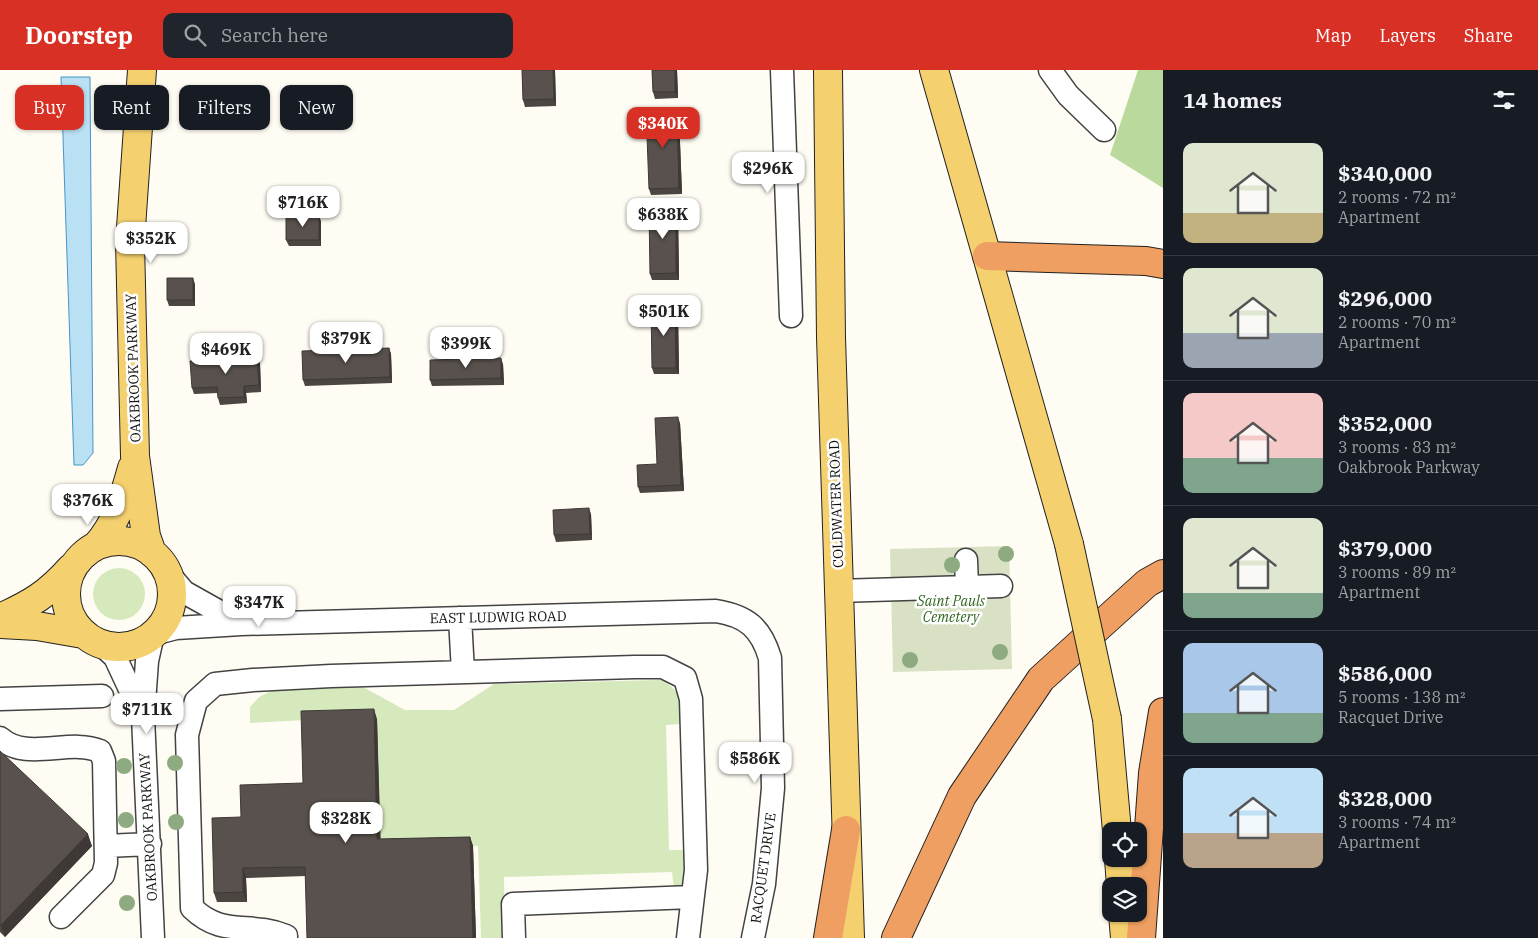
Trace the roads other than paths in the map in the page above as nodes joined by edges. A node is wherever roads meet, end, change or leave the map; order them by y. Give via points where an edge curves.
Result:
1 (142, 70) edge
2 (782, 70) edge
3 (828, 70) edge
4 (934, 70) edge
5 (1050, 70) edge
6 (1104, 130) dead end
7 (987, 256) junction
8 (1163, 264) edge
9 (791, 316) dead end
10 (135, 456) junction
11 (97, 546) junction
12 (966, 560) dead end
13 (160, 563) junction
14 (72, 567) junction
15 (1163, 574) edge
16 (1001, 586) dead end
17 (967, 587) junction
18 (838, 591) junction
19 (0, 618) edge
20 (460, 618) junction
21 (0, 624) edge
22 (241, 624) junction
23 (751, 624) joint
24 (154, 634) junction
25 (92, 639) junction
26 (463, 672) junction
27 (102, 696) dead end
28 (0, 700) edge
29 (1163, 712) edge
30 (143, 717) junction
31 (0, 738) edge
32 (1116, 822) edge
33 (846, 830) junction
34 (150, 844) junction
35 (106, 846) junction
36 (692, 897) junction
37 (61, 917) dead end
38 (1124, 922) edge
39 (153, 938) edge
40 (286, 938) edge
41 (514, 938) edge
42 (688, 938) edge
43 (753, 938) edge
44 (828, 938) edge
45 (850, 938) edge
46 (896, 938) edge
47 (1125, 938) edge
48 (1141, 938) edge

1 - 10 main road, OAKBROOK PARKWAY via 130,242
2 - 9 street
3 - 18 main road, COLDWATER ROAD
4 - 7 main road
5 - 6 street via 1068,94
7 - 8 highway
7 - 32 main road, bridge via 1070,544 1107,719
10 - 11 main road, OAKBROOK PARKWAY via 121,506 110,530
10 - 13 main road, OAKBROOK PARKWAY via 146,536
11 - 13 main road via 124,541 137,544
11 - 14 main road via 83,554
12 - 17 street
13 - 22 street via 184,592
13 - 24 main road via 172,587 172,601 163,625
14 - 19 main road via 52,590 32,604
14 - 25 main road via 65,595 68,610 74,623
15 - 46 highway via 1147,583 1041,679 962,796
16 - 17 street
17 - 18 street
18 - 33 main road, COLDWATER ROAD
20 - 22 street, EAST LUDWIG ROAD
20 - 23 street, EAST LUDWIG ROAD via 716,611
20 - 26 street
21 - 25 main road via 37,626
22 - 24 street, EAST LUDWIG ROAD via 176,628
23 - 43 street, RACQUET DRIVE via 765,639 770,658 774,788 764,884
24 - 25 main road via 141,643 126,647
24 - 30 street, OAKBROOK PARKWAY via 147,661
25 - 30 street, OAKBROOK PARKWAY via 115,656
26 - 36 street via 663,667 685,678 691,699 694,782 696,870
26 - 40 street via 215,684 196,701 187,735 192,908 203,920 222,929 270,929
27 - 28 street
29 - 48 highway via 1153,773
30 - 34 street, OAKBROOK PARKWAY
31 - 35 street via 8,745 21,748 90,746 100,751 104,761
33 - 44 highway
33 - 45 main road, COLDWATER ROAD
34 - 35 street
34 - 39 street, OAKBROOK PARKWAY
35 - 37 street via 103,875
36 - 41 street via 512,904
36 - 42 street
38 - 47 main road

